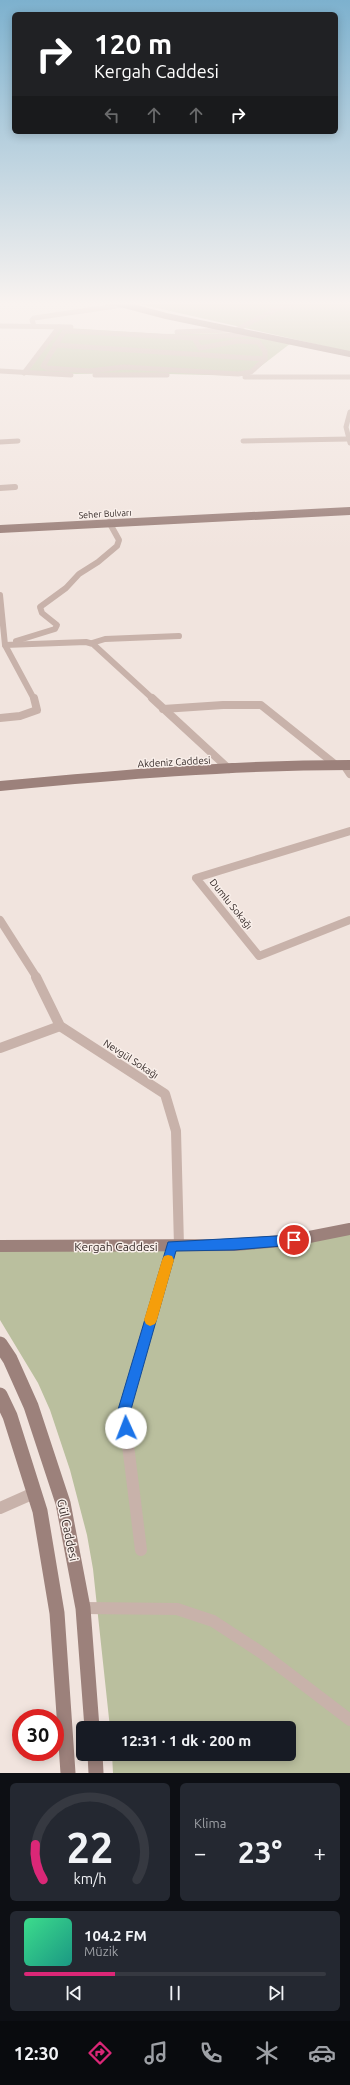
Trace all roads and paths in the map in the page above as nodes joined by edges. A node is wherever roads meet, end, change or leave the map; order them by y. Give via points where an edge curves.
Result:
1 (350, 412) edge
2 (349, 439) edge
3 (18, 441) dead end
4 (243, 441) dead end
5 (0, 442) edge
6 (15, 487) dead end
7 (0, 488) edge
8 (350, 512) edge
9 (350, 517) edge
10 (210, 519) junction
11 (109, 522) junction
12 (0, 529) edge
13 (0, 595) edge
14 (179, 636) dead end
15 (92, 644) junction
16 (3, 645) edge
17 (163, 710) junction
18 (0, 718) edge
19 (343, 765) edge
20 (229, 769) junction
21 (350, 774) edge
22 (0, 786) edge
23 (350, 831) edge
24 (0, 920) edge
25 (350, 920) edge
26 (60, 1026) junction
27 (0, 1048) edge
28 (350, 1229) edge
29 (175, 1246) junction
30 (3, 1248) edge
31 (0, 1344) edge
32 (0, 1395) edge
33 (34, 1493) junction
34 (0, 1508) edge
35 (141, 1550) dead end
36 (83, 1608) junction
37 (350, 1720) edge
38 (91, 1721) edge
39 (95, 1761) edge
40 (68, 1773) edge
41 (96, 1773) edge

1 - 2 street via 346,418
2 - 4 street
3 - 5 street
6 - 7 street
8 - 10 street, Seher Bulvarı
9 - 10 street, Seher Bulvarı
10 - 11 street, Seher Bulvarı
11 - 12 street, Seher Bulvarı
11 - 16 street via 119,540 117,546 40,607 42,613 55,622 55,629
13 - 16 street
14 - 15 street via 105,639
15 - 16 street via 86,642
15 - 17 street
16 - 18 street via 33,695 37,710 20,716
17 - 19 street via 261,705
17 - 20 street
19 - 20 street, Akdeniz Caddesi
19 - 21 street
20 - 22 street, Akdeniz Caddesi
23 - 25 street, Dumlu Sokağı via 196,878 259,956
24 - 26 street via 34,972
26 - 27 street
26 - 29 street, Nevgül Sokağı via 165,1094 176,1131
28 - 29 street, Kergah Caddesi via 294,1240
29 - 30 street, Kergah Caddesi
29 - 35 street, Nevgül Sokağı via 124,1413
31 - 36 street, Gül Caddesi via 10,1359 31,1406 63,1503
32 - 33 street via 10,1416
33 - 34 street
33 - 40 street via 40,1511 57,1613
36 - 37 street via 177,1610 213,1621 262,1653
36 - 38 street, Gül Caddesi
39 - 41 street

